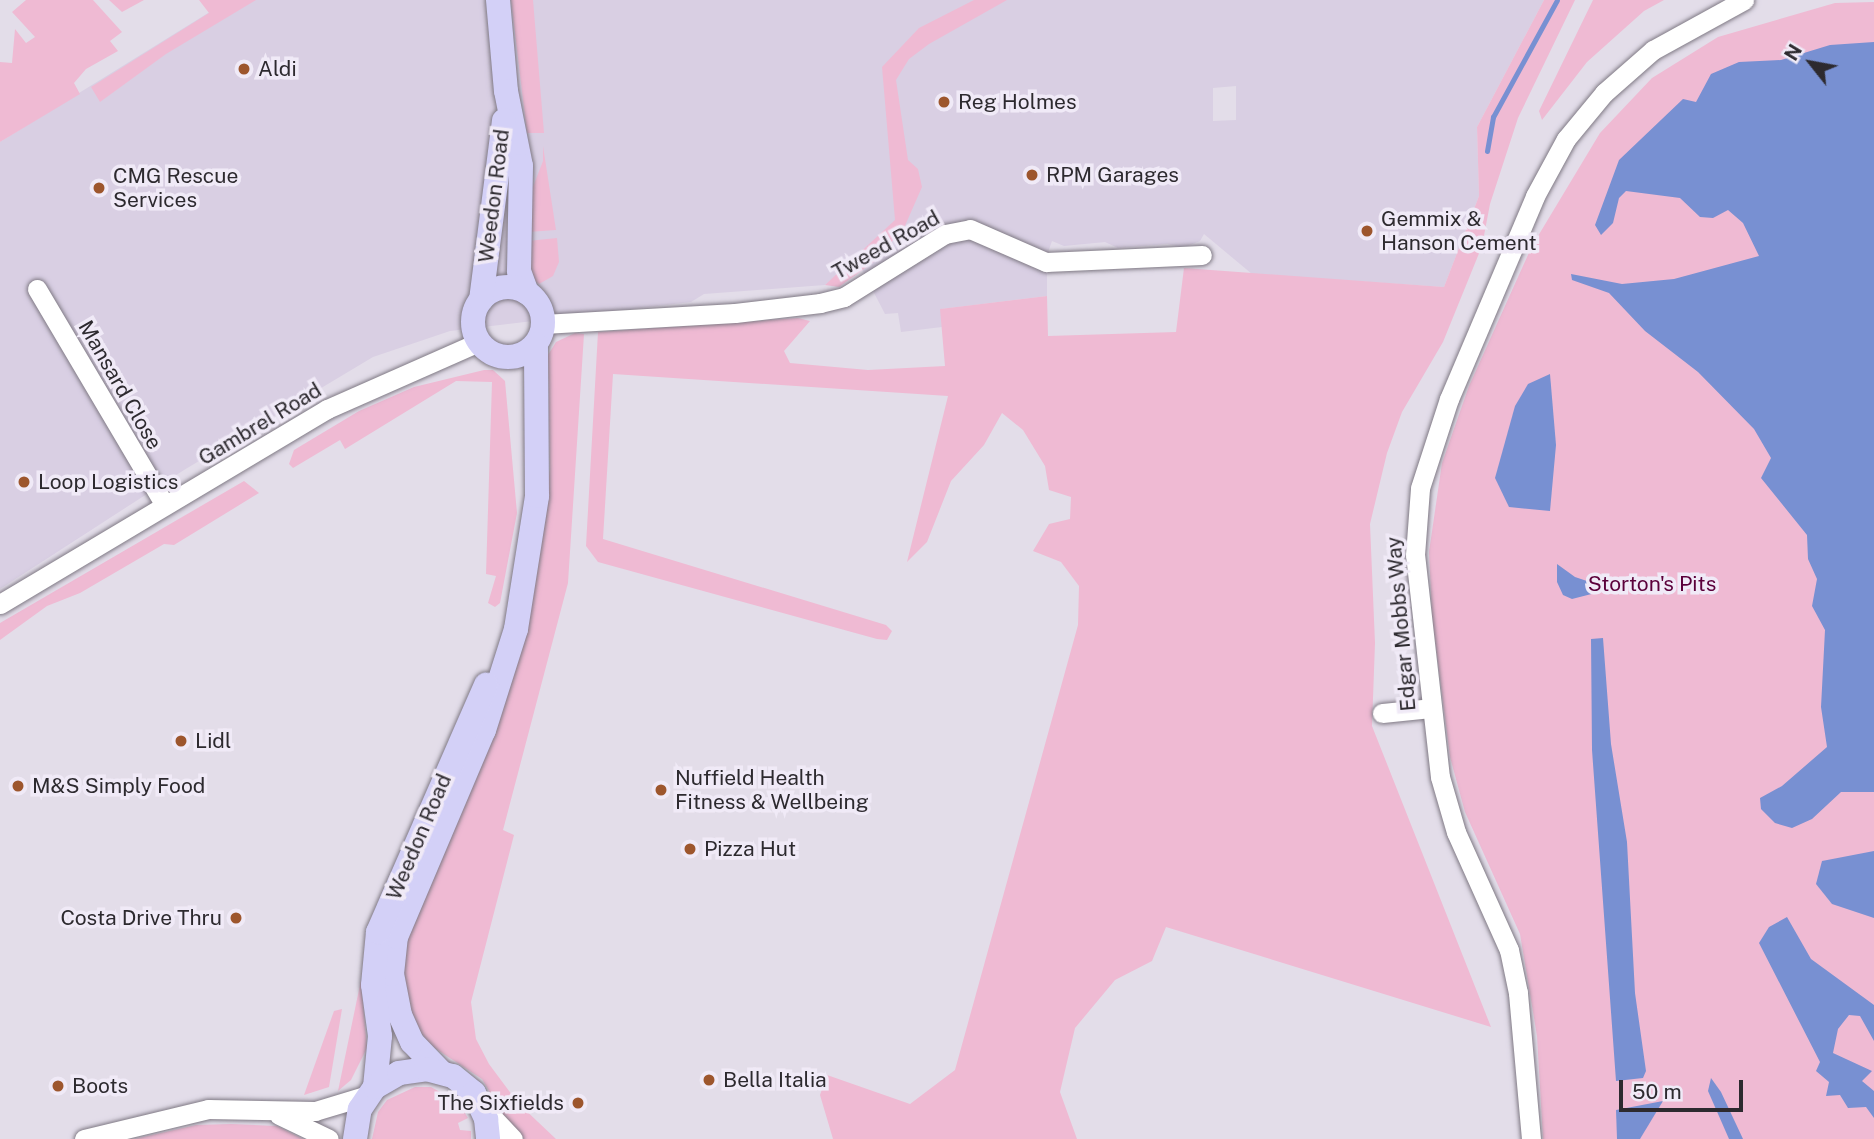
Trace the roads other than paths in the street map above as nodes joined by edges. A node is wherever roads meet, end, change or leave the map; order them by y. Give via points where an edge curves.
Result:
1 (498, 0) edge
2 (1744, 0) edge
3 (506, 91) junction
4 (1202, 255) dead end
5 (37, 289) dead end
6 (527, 293) junction
7 (481, 300) junction
8 (539, 334) junction
9 (479, 342) junction
10 (505, 358) junction
11 (537, 426) junction
12 (164, 504) junction
13 (518, 598) junction
14 (0, 604) edge
15 (1431, 708) junction
16 (1382, 713) dead end
17 (440, 1071) junction
18 (372, 1091) junction
19 (481, 1105) junction
20 (269, 1111) junction
21 (84, 1139) edge
22 (328, 1139) edge
23 (355, 1139) edge
24 (488, 1139) edge
25 (513, 1139) edge
26 (1531, 1139) edge

1 - 3 main road, Weedon Road
2 - 15 street, Edgar Mobbs Way via 1682,30 1625,72 1566,139 1535,196 1439,423 1420,488 1415,555
3 - 6 main road, Weedon Road via 521,166 519,271
3 - 7 main road, Weedon Road
4 - 8 street, Tweed Road via 1046,262 970,229 945,234 844,297 820,303
5 - 12 street, Mansard Close
6 - 7 main road via 498,289
6 - 8 main road via 540,309
7 - 9 main road via 473,321
8 - 10 main road via 527,352
8 - 11 main road, Weedon Road
9 - 10 main road
9 - 12 street, Gambrel Road via 352,396
10 - 11 main road, Weedon Road via 524,384
11 - 13 main road, Weedon Road via 533,543
12 - 14 street, Gambrel Road
13 - 17 main road, Weedon Road via 516,629 484,730 396,937 391,974 400,1015 412,1042
13 - 18 main road, Weedon Road via 489,680 378,932 373,985 380,1036
15 - 16 street
15 - 26 street, Edgar Mobbs Way via 1447,807 1495,912 1514,968
17 - 18 main road via 399,1073
17 - 19 main road, Weedon Road via 464,1084
18 - 20 street via 315,1111
18 - 23 main road, Weedon Road via 360,1109
19 - 24 main road
19 - 25 street
20 - 21 street via 208,1109
20 - 22 street

